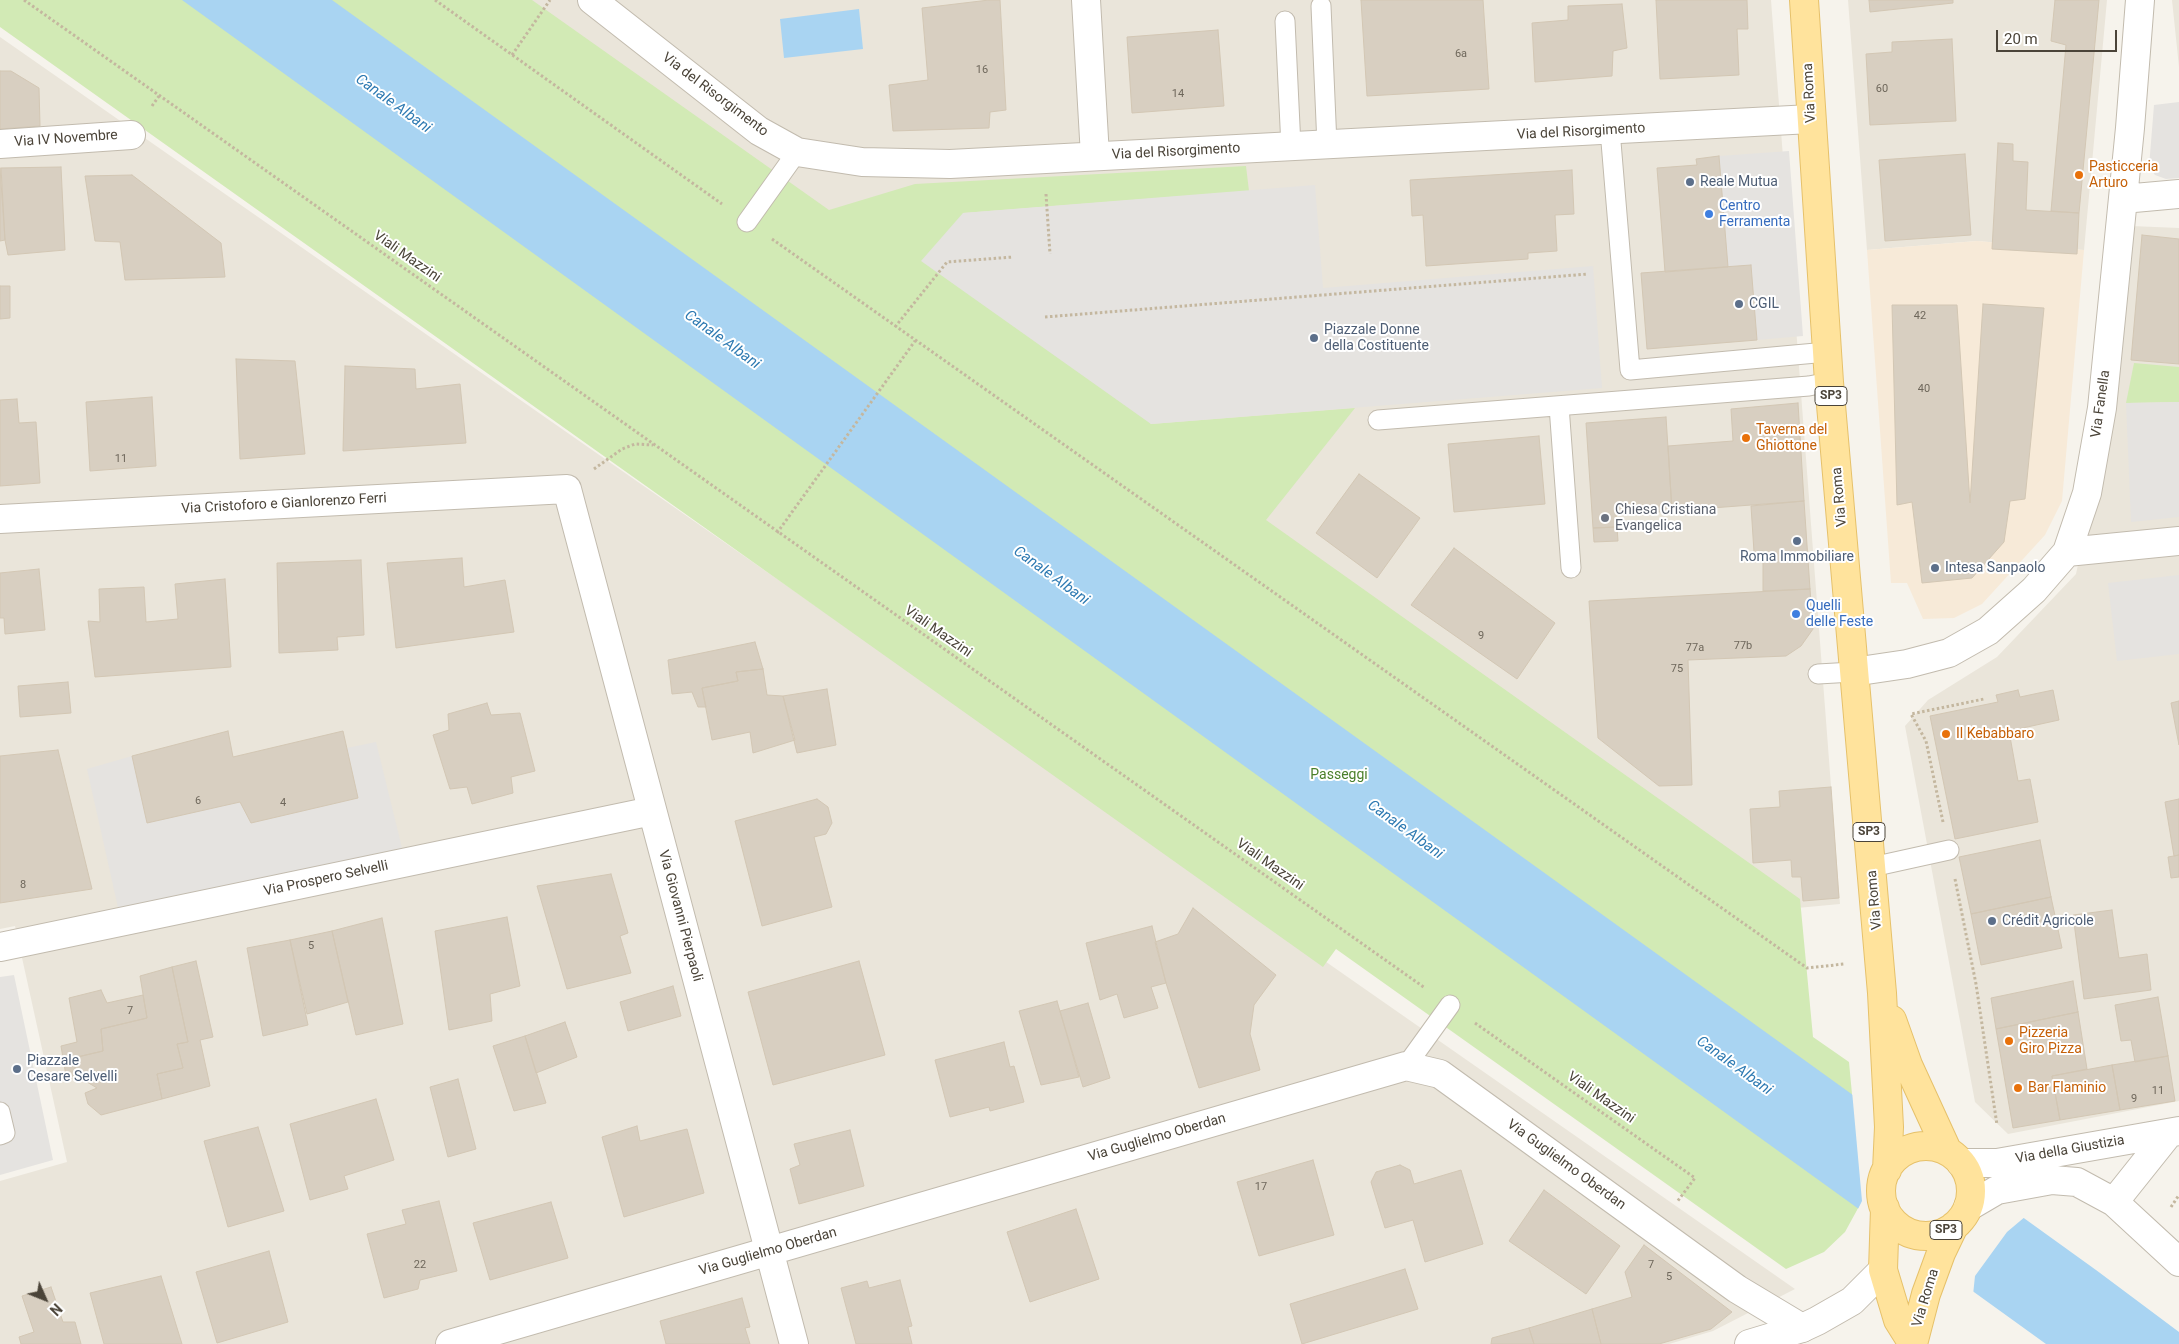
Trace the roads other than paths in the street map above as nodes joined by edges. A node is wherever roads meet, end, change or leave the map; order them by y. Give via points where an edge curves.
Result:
1 (592, 0) edge
2 (1086, 0) edge
3 (1804, 0) edge
4 (2140, 0) edge
5 (1321, 6) dead end
6 (1285, 21) dead end
7 (1811, 119) junction
8 (1610, 130) junction
9 (131, 135) dead end
10 (0, 144) edge
11 (1327, 145) junction
12 (1291, 147) junction
13 (797, 152) junction
14 (1095, 156) junction
15 (2179, 194) edge
16 (2123, 199) junction
17 (747, 222) road end
18 (1827, 352) junction
19 (1829, 382) junction
20 (1559, 406) junction
21 (1378, 420) dead end
22 (567, 489) joint
23 (0, 519) edge
24 (2179, 541) edge
25 (2067, 552) junction
26 (1571, 568) dead end
27 (1854, 672) junction
28 (1818, 674) dead end
29 (652, 811) junction
30 (1949, 850) road end
31 (1872, 867) junction
32 (0, 947) edge
33 (1882, 993) junction
34 (1450, 1005) road end
35 (1406, 1066) junction
36 (0, 1112) edge
37 (2174, 1132) edge
38 (0, 1135) edge
39 (1954, 1157) junction
40 (1887, 1170) junction
41 (2114, 1202) junction
42 (1885, 1208) junction
43 (1961, 1216) junction
44 (769, 1252) junction
45 (2179, 1262) edge
46 (1883, 1270) junction
47 (1802, 1328) junction
48 (450, 1344) edge
49 (794, 1344) edge
50 (1749, 1344) edge
51 (1913, 1344) edge

1 - 13 street, Via del Risorgimento via 759,131
2 - 14 street
3 - 7 main road, Via Roma / SP3
4 - 16 street, Via Fanella
5 - 11 lane
6 - 12 lane
7 - 8 street, Via del Risorgimento
7 - 18 main road, Via Roma / SP3
8 - 11 street, Via del Risorgimento
8 - 18 lane via 1630,370
9 - 10 street, Via IV Novembre
11 - 12 street, Via del Risorgimento
12 - 14 street, Via del Risorgimento
13 - 14 street, Via del Risorgimento via 862,162 950,164
13 - 17 lane
15 - 16 street
16 - 25 street, Via Fanella via 2102,408 2087,494
18 - 19 main road, Via Roma / SP3
19 - 20 lane
19 - 27 main road, Via Roma / SP3
20 - 21 lane
20 - 26 lane
22 - 23 street, Via Cristoforo e Gianlorenzo Ferri
22 - 29 street, Via Giovanni Pierpaoli
24 - 25 street
25 - 27 street, Via Fanella via 2034,590 1988,631 1949,652 1907,664
27 - 28 lane
27 - 31 main road, Via Roma / SP3
29 - 32 street, Via Prospero Selvelli
29 - 44 street, Via Giovanni Pierpaoli
30 - 31 lane
31 - 33 main road, Via Roma / SP3
33 - 39 main road, Via Roma / SP3 via 1908,1065
33 - 40 main road, Via Roma / SP3 via 1889,1127
34 - 35 lane
35 - 44 street, Via Guglielmo Oberdan
35 - 47 street, Via Guglielmo Oberdan via 1440,1074 1737,1289
36 - 38 lane via 4,1133
37 - 39 street, Via della Giustizia via 1997,1164
37 - 41 street
39 - 40 main road via 1934,1146 1920,1146 1906,1150
39 - 43 main road, Via Roma / SP3 via 1971,1184 1971,1196
40 - 42 main road, Via Roma / SP3 via 1882,1182
41 - 43 street via 2077,1182 2052,1180 1998,1190
41 - 45 street
42 - 43 main road, SP3 via 1902,1229 1929,1236 1942,1233
42 - 46 main road, Via Roma / SP3
43 - 51 main road, Via Roma / SP3 via 1941,1253
44 - 48 street, Via Guglielmo Oberdan
44 - 49 street, Via Giovanni Pierpaoli
46 - 47 street via 1852,1301
46 - 51 main road, Via Roma / SP3 via 1898,1320
47 - 50 street

